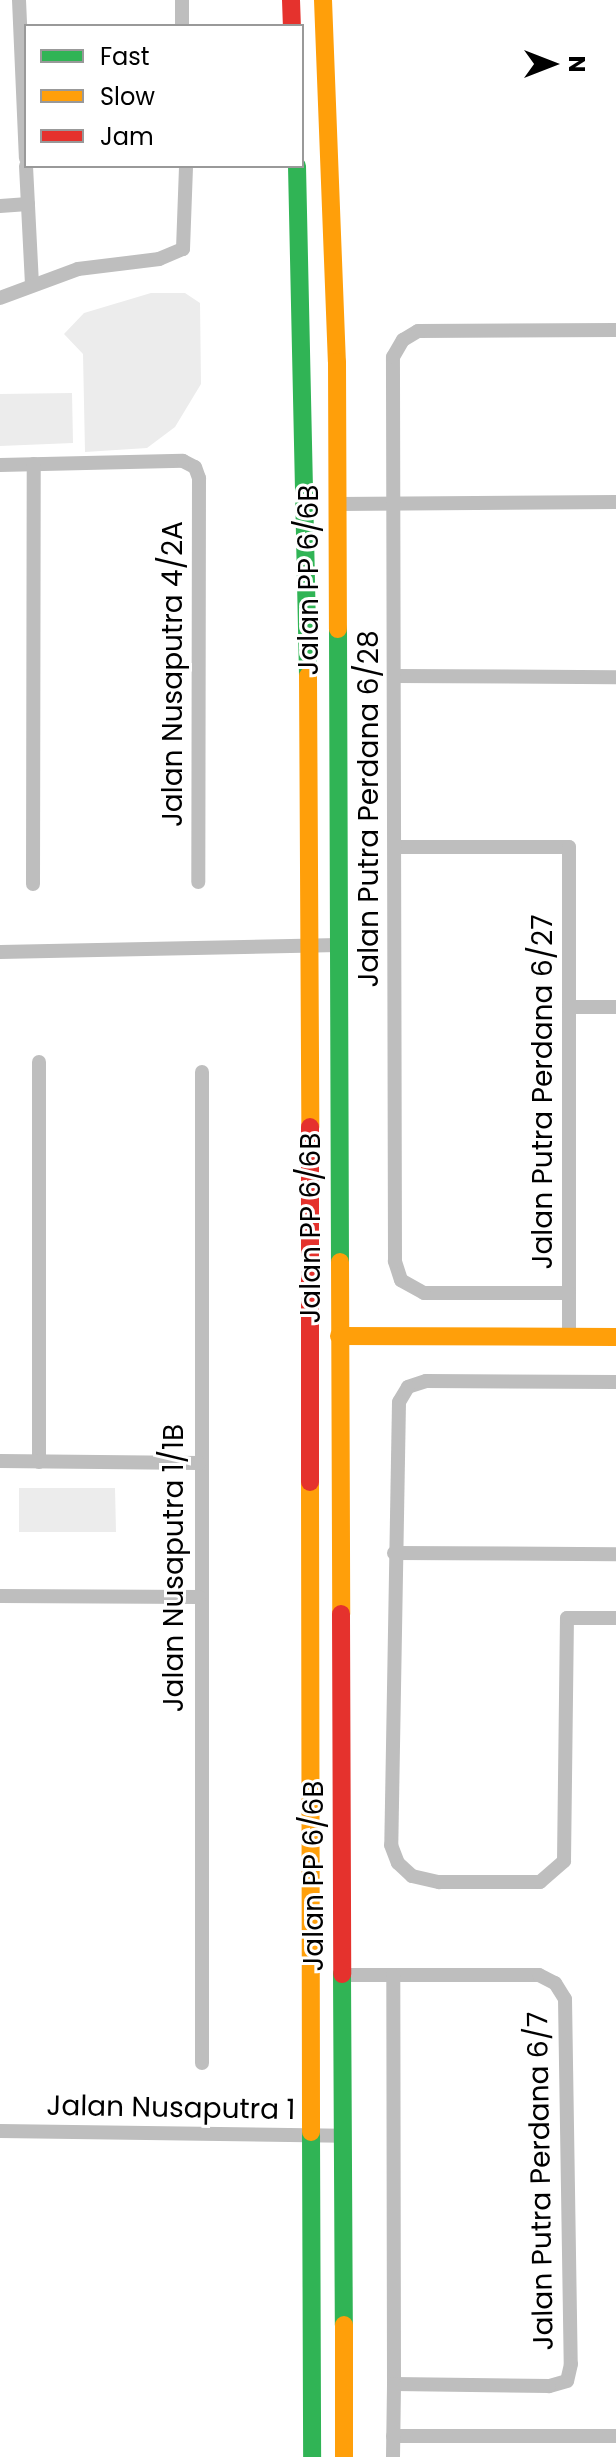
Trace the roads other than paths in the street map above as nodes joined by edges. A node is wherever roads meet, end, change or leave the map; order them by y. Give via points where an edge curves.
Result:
1 (19, 0) edge
2 (182, 0) edge
3 (291, 0) edge
4 (323, 0) edge
5 (182, 24) edge
6 (292, 24) edge
7 (24, 113) edge
8 (26, 168) edge
9 (186, 168) edge
10 (297, 168) edge
11 (28, 204) junction
12 (0, 206) edge
13 (32, 283) junction
14 (0, 298) edge
15 (616, 330) edge
16 (34, 464) junction
17 (0, 465) edge
18 (396, 502) junction
19 (616, 502) edge
20 (337, 504) junction
21 (395, 676) junction
22 (616, 677) edge
23 (395, 847) junction
24 (198, 882) dead end
25 (33, 884) dead end
26 (309, 945) junction
27 (339, 945) junction
28 (0, 952) edge
29 (569, 1007) junction
30 (616, 1007) edge
31 (39, 1062) dead end
32 (202, 1072) dead end
33 (569, 1293) junction
34 (339, 1336) junction
35 (569, 1337) junction
36 (616, 1337) edge
37 (616, 1382) edge
38 (0, 1461) edge
39 (39, 1462) junction
40 (199, 1463) junction
41 (394, 1553) junction
42 (616, 1554) edge
43 (0, 1596) edge
44 (199, 1597) junction
45 (616, 1618) edge
46 (343, 1975) junction
47 (393, 1975) junction
48 (202, 2063) dead end
49 (0, 2131) edge
50 (313, 2136) junction
51 (342, 2136) junction
52 (394, 2384) junction
53 (393, 2436) junction
54 (616, 2436) edge
55 (312, 2457) edge
56 (344, 2457) edge
57 (393, 2457) edge

1 - 7 street
2 - 5 street
3 - 6 street
4 - 20 street, Jalan PP 6/6B
8 - 11 street
9 - 13 street via 188,227 183,249 159,259 78,269
10 - 26 street, Jalan PP 6/6B via 306,406
11 - 12 street
11 - 13 street
13 - 14 street
15 - 18 street, Jalan Putra Perdana 6/28 via 418,331 403,340 393,357
16 - 17 street
16 - 24 street, Jalan Nusaputra 4/2A via 183,461 195,467
16 - 25 street
18 - 19 street
18 - 20 street
18 - 21 street, Jalan Putra Perdana 6/28
20 - 27 street, Jalan PP 6/6B
21 - 22 street
21 - 23 street, Jalan Putra Perdana 6/28
23 - 29 street, Jalan Putra Perdana 6/27 via 569,847
23 - 33 street, Jalan Putra Perdana 6/28 via 395,1261 401,1280 424,1293
26 - 27 street
26 - 28 street
26 - 50 street, Jalan PP 6/6B
27 - 34 street, Jalan PP 6/6B
29 - 30 street
29 - 33 street, Jalan Putra Perdana 6/27
31 - 39 street
32 - 40 street, Jalan Nusaputra 1/1B
33 - 35 street, Jalan Putra Perdana 6/27
34 - 35 street
34 - 46 street, Jalan PP 6/6B
35 - 36 street
37 - 41 street via 426,1381 408,1387 399,1402
38 - 39 street
39 - 40 street
40 - 44 street, Jalan Nusaputra 1/1B
41 - 42 street
41 - 45 street via 391,1845 398,1863 412,1876 439,1882 540,1882 564,1861 567,1618
43 - 44 street
44 - 48 street, Jalan Nusaputra 1/1B
46 - 47 street
46 - 51 street, Jalan PP 6/6B
47 - 52 street
47 - 52 street, Jalan Putra Perdana 6/7 via 539,1975 555,1983 565,1999 571,2364 567,2381 549,2386
49 - 50 street, Jalan Nusaputra 1
50 - 51 street, Jalan Nusaputra 1
50 - 55 street, Jalan PP 6/6B
51 - 56 street, Jalan PP 6/6B
52 - 53 street
53 - 54 street
53 - 57 street

